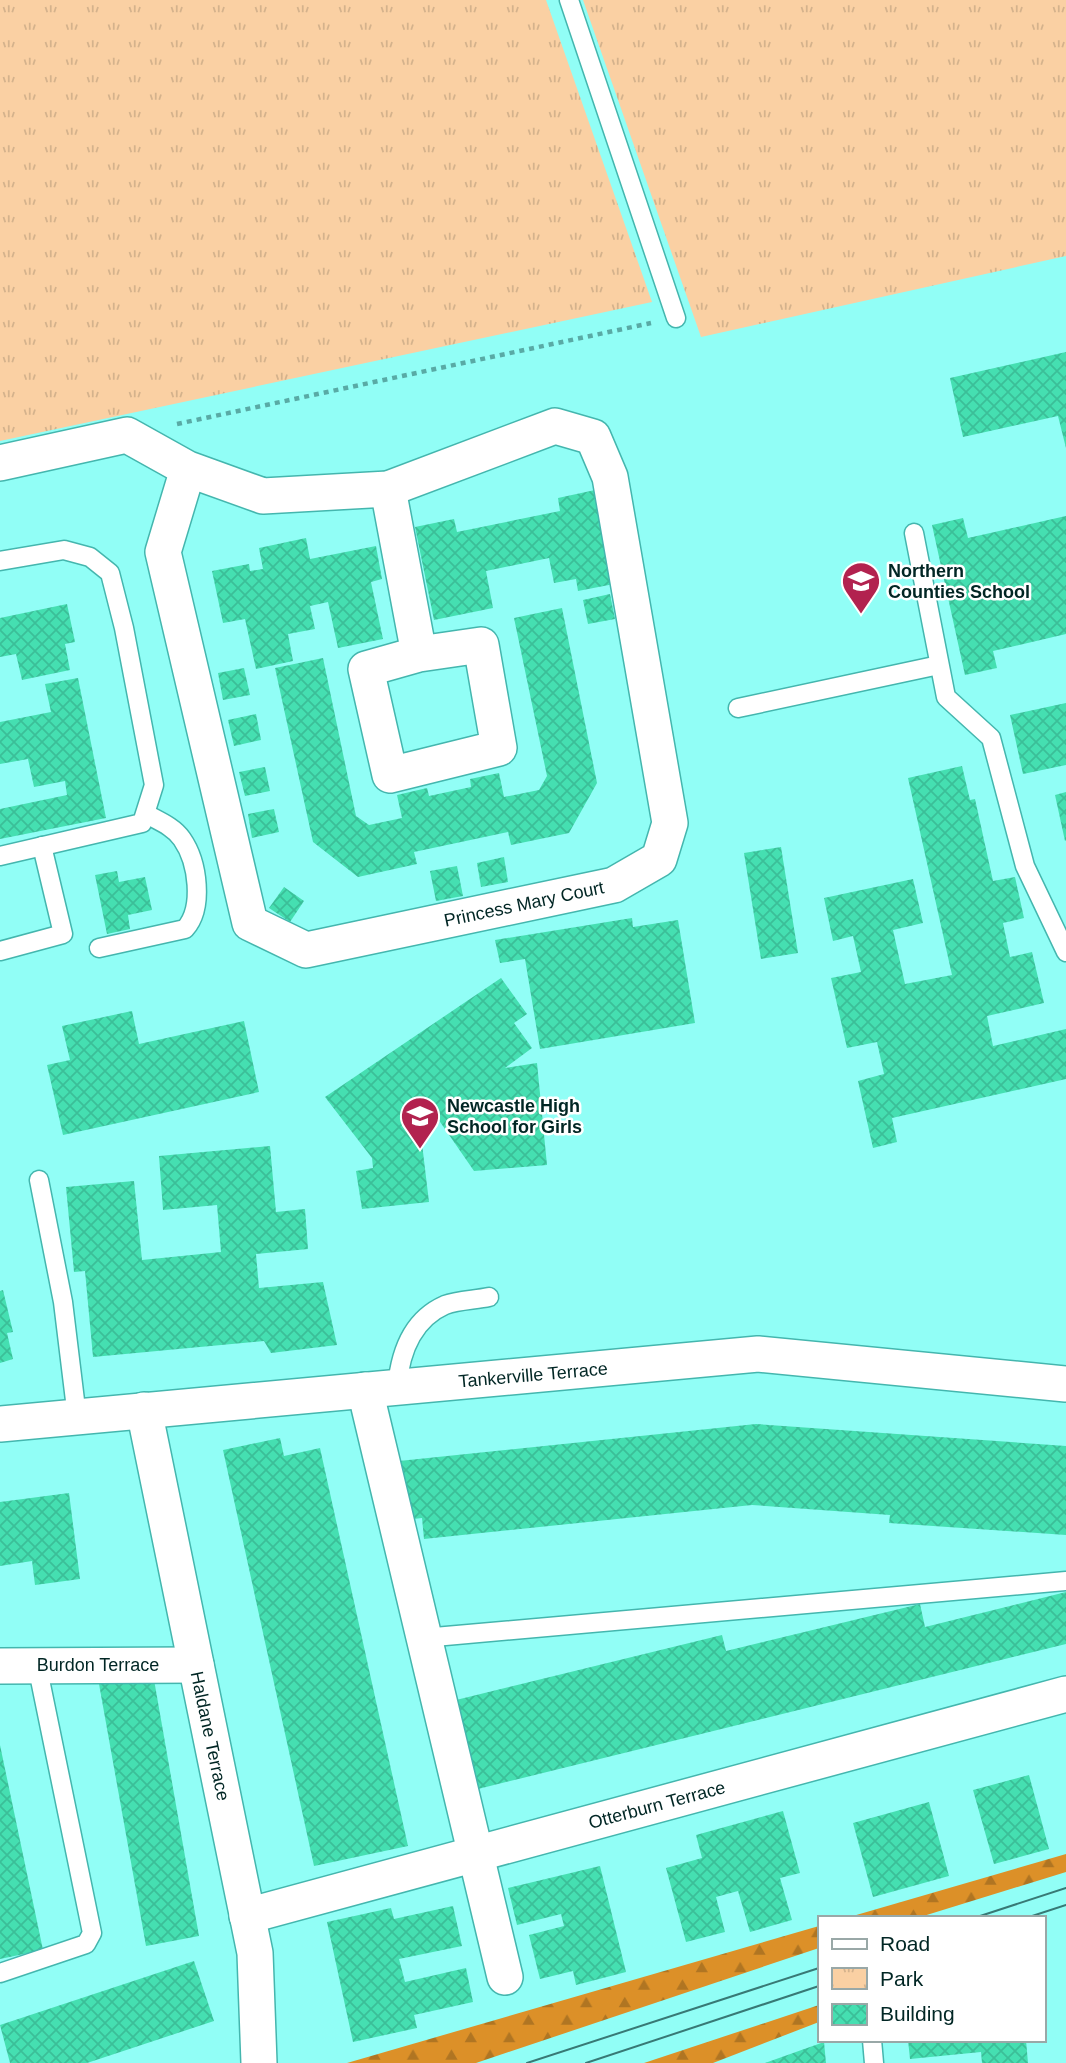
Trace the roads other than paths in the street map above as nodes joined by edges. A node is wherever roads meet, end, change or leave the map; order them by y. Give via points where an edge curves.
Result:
1 (569, 0) edge
2 (676, 318) road end
3 (0, 463) edge
4 (188, 469) junction
5 (388, 489) junction
6 (914, 533) dead end
7 (0, 561) edge
8 (419, 654) junction
9 (939, 665) junction
10 (738, 708) dead end
11 (146, 814) junction
12 (42, 846) junction
13 (0, 856) edge
14 (99, 948) dead end
15 (0, 951) edge
16 (1066, 952) edge
17 (39, 1180) dead end
18 (489, 1297) dead end
19 (1066, 1384) edge
20 (381, 1388) junction
21 (144, 1410) junction
22 (77, 1417) junction
23 (0, 1424) edge
24 (1066, 1581) edge
25 (423, 1638) junction
26 (0, 1665) edge
27 (37, 1665) junction
28 (196, 1665) junction
29 (1066, 1695) edge
30 (475, 1854) junction
31 (247, 1916) junction
32 (0, 1973) edge
33 (505, 1977) dead end
34 (872, 2042) edge
35 (257, 2062) edge
36 (874, 2063) edge

1 - 2 lane
3 - 4 street, Princess Mary Court via 127,435
4 - 5 street, Princess Mary Court via 263,496
4 - 5 street, Princess Mary Court via 163,552 250,923 306,950 614,885 659,859 670,823 610,477 593,438 555,426
5 - 8 street
6 - 9 lane
7 - 11 lane via 64,550 90,557 110,573 155,785
8 - 8 street via 481,645 499,748 390,775 366,669
9 - 10 lane
9 - 16 lane via 946,697 992,738 1025,866
11 - 12 lane via 142,822
11 - 14 lane via 182,839 196,888 194,919 185,929
12 - 13 lane
12 - 15 lane via 63,934
17 - 22 lane via 63,1302
18 - 20 lane via 444,1306 415,1328
19 - 20 street, Tankerville Terrace via 758,1354
20 - 21 street, Tankerville Terrace
20 - 25 street
21 - 22 street, Tankerville Terrace
21 - 28 street, Haldane Terrace
22 - 23 street, Tankerville Terrace
24 - 25 lane
25 - 30 street
26 - 27 street, Burdon Terrace
27 - 28 street, Burdon Terrace
27 - 32 lane via 92,1933 86,1944
28 - 31 street, Haldane Terrace
29 - 30 street, Otterburn Terrace
30 - 31 street, Otterburn Terrace
30 - 33 street
31 - 35 street, Haldane Terrace via 255,1953
34 - 36 lane

